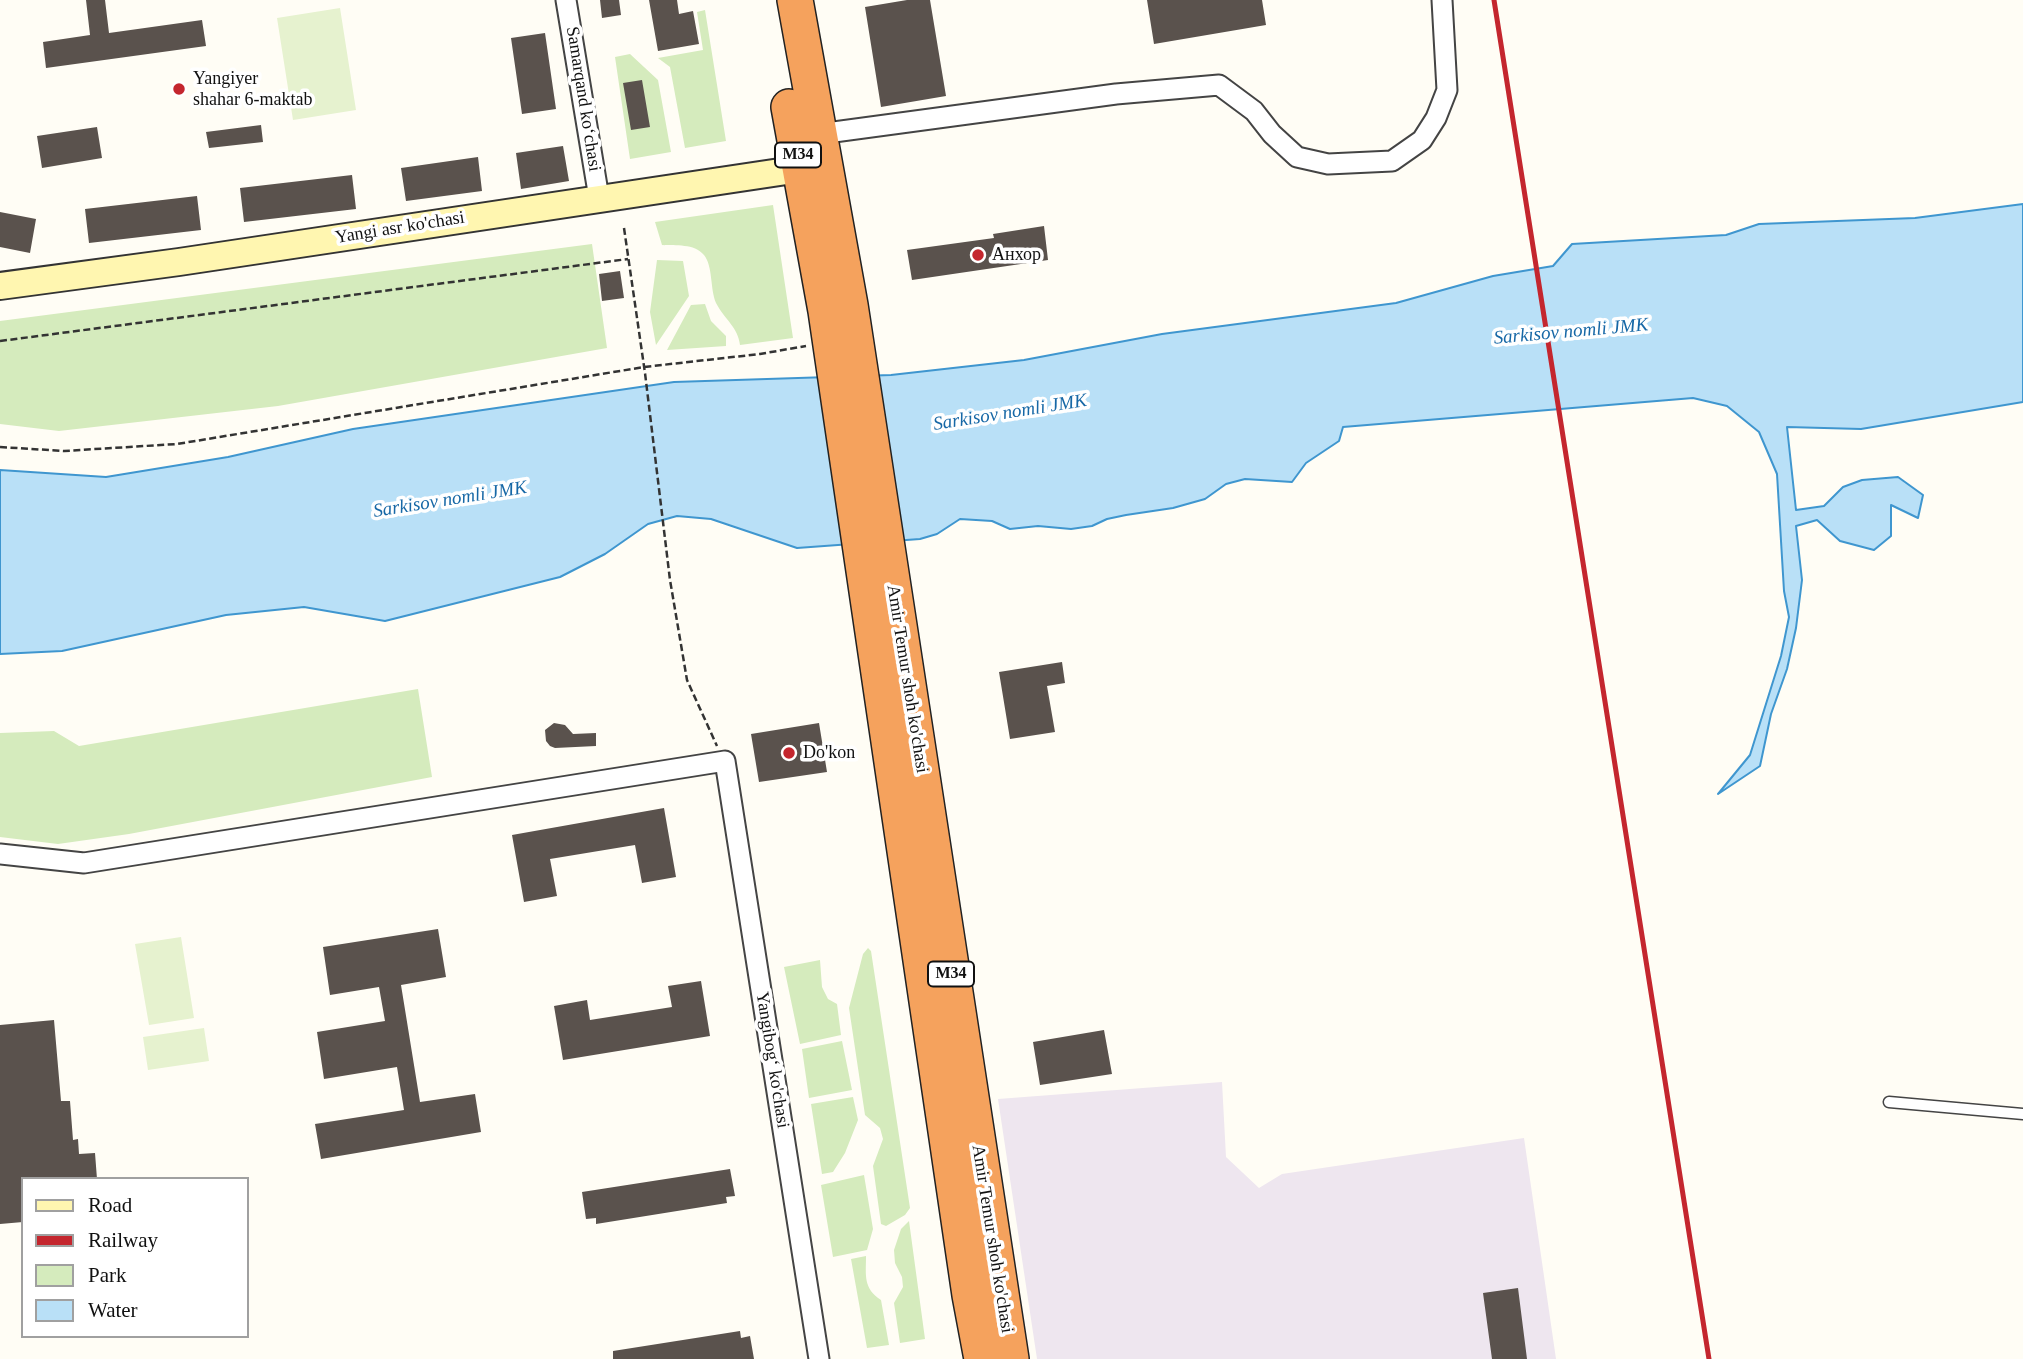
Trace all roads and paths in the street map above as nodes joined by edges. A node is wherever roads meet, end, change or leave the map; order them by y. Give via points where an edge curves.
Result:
1 (566, 0) edge
2 (771, 0) edge
3 (795, 0) edge
4 (1442, 0) edge
5 (818, 134) junction
6 (800, 169) junction
7 (599, 198) junction
8 (624, 228) dead end
9 (628, 260) junction
10 (0, 286) edge
11 (838, 308) junction
12 (0, 341) edge
13 (808, 346) dead end
14 (644, 367) junction
15 (0, 447) edge
16 (725, 761) junction
17 (0, 854) edge
18 (1889, 1102) dead end
19 (2023, 1114) edge
20 (997, 1357) edge
21 (819, 1359) edge

1 - 7 street, Samarqand ko‘chasi
2 - 6 highway, Amir Temur shoh ko'chasi / M34
3 - 5 highway, Amir Temur shoh ko'chasi / M34
4 - 5 street via 1447,90 1422,140 1392,161 1328,164 1297,157 1254,111 1219,85 1116,94
5 - 11 highway, Amir Temur shoh ko'chasi / M34
6 - 7 street, Yangi asr ko'chasi
6 - 11 highway, Amir Temur shoh ko'chasi / M34
7 - 10 street, Yangi asr ko'chasi
8 - 9 path
9 - 12 path
9 - 14 path
11 - 20 highway, Amir Temur shoh ko'chasi / M34 via 881,591 968,1281
13 - 14 path
14 - 15 path via 177,443 64,451
14 - 16 path via 687,680
16 - 17 street via 84,863
16 - 21 street, Yangibog‘ ko'chasi
18 - 19 lane

